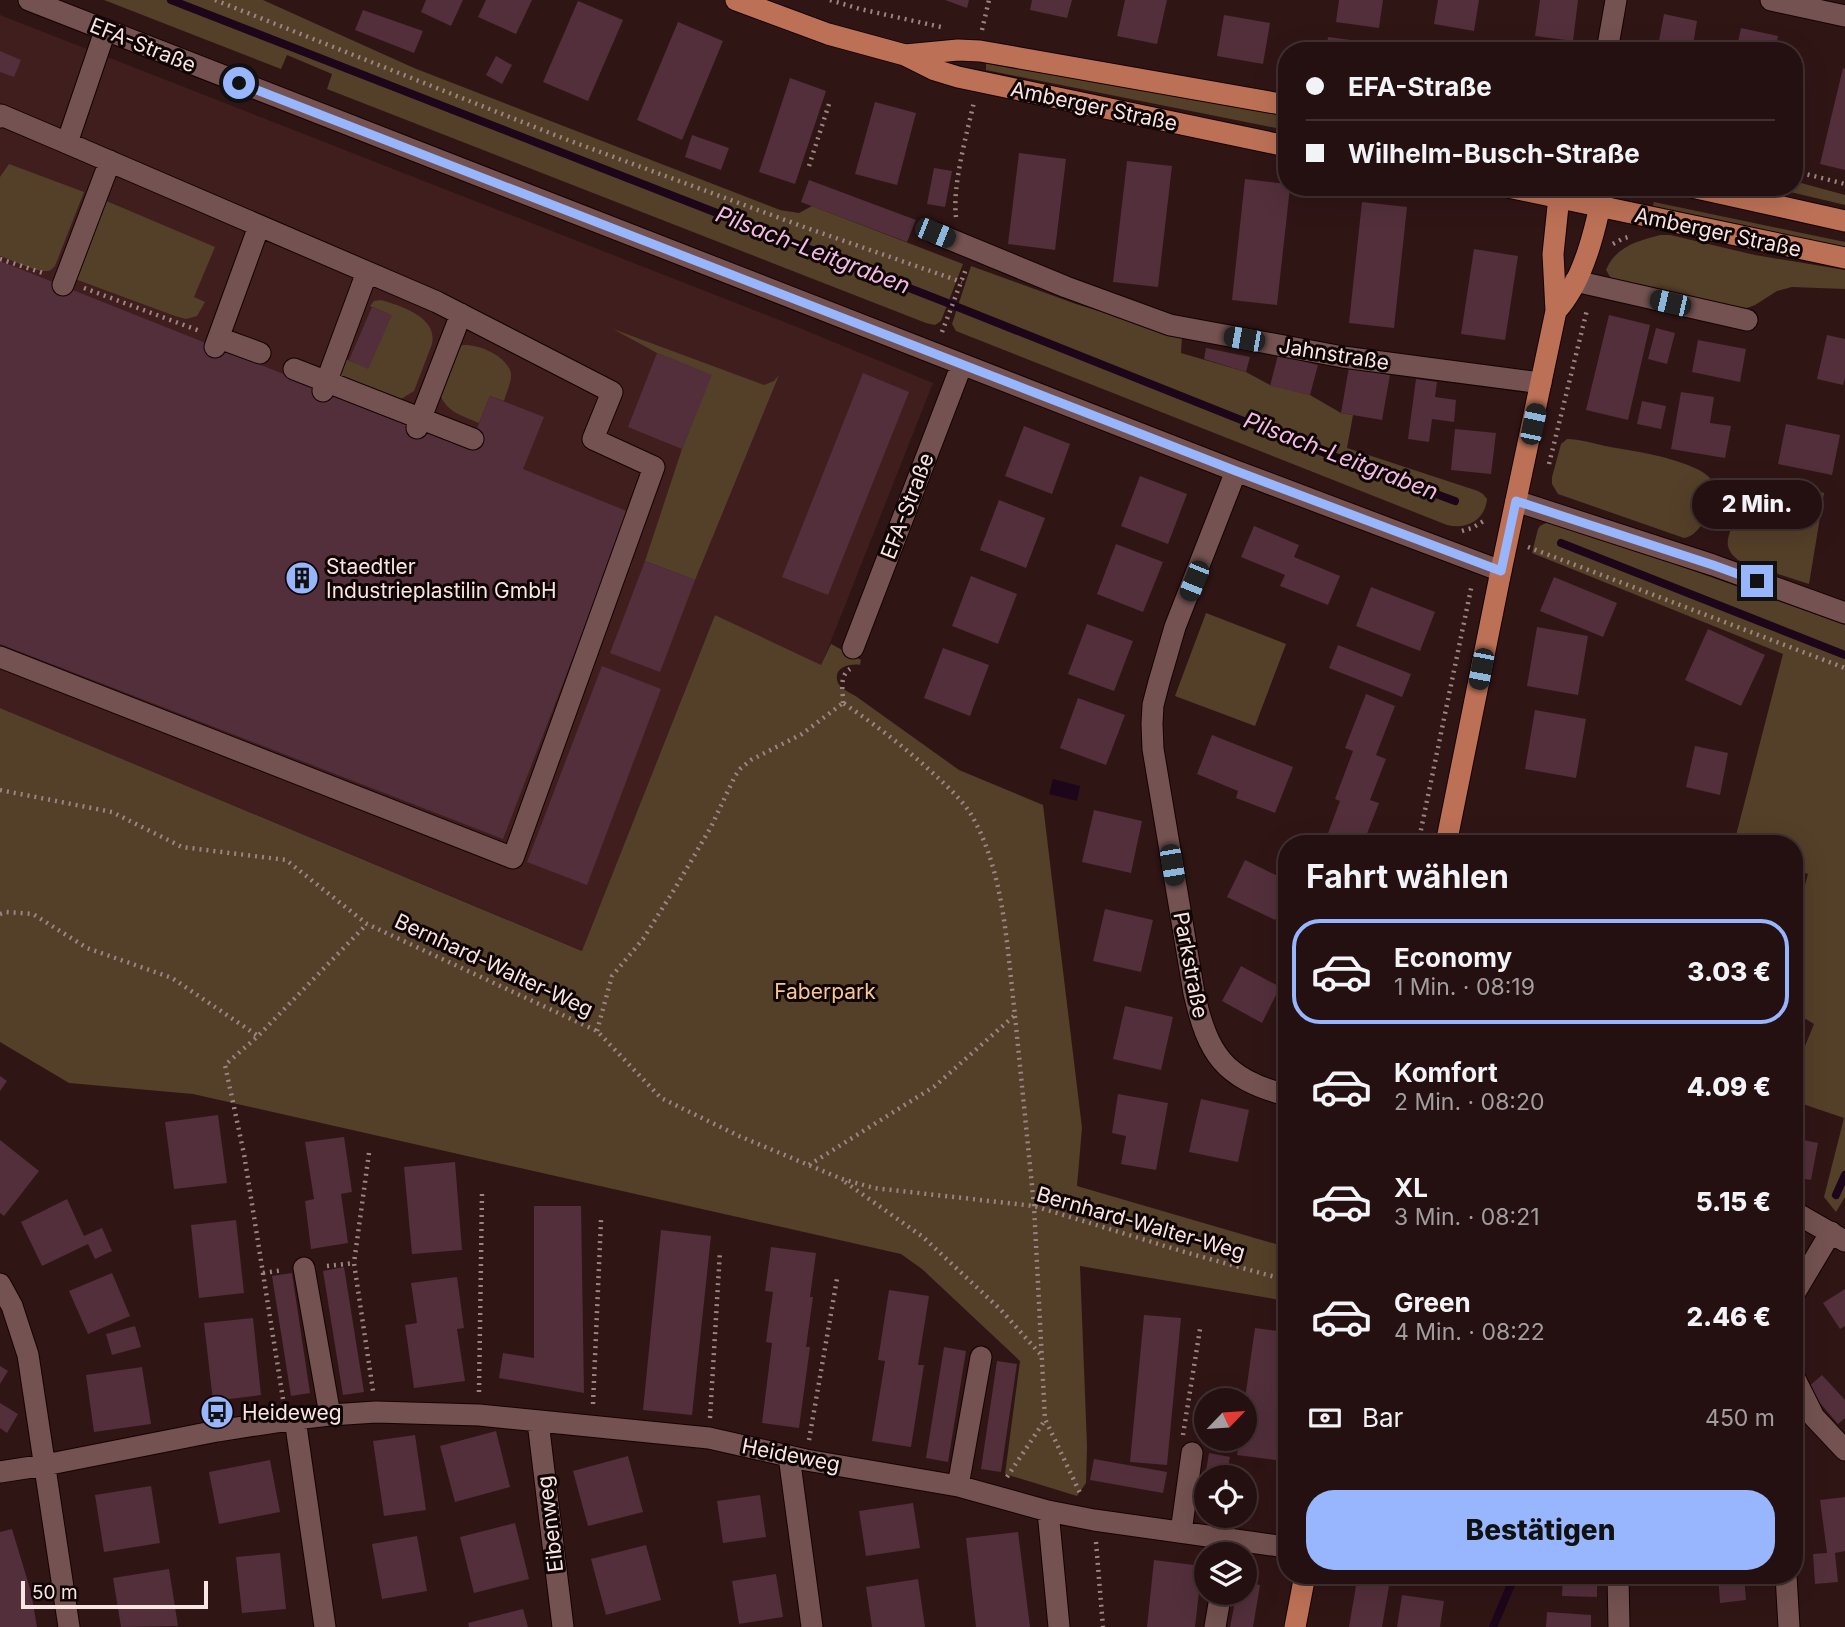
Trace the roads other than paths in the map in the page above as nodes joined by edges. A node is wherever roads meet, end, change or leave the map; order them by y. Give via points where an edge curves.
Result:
1 (29, 0) edge
2 (736, 0) edge
3 (1616, 0) edge
4 (1771, 0) edge
5 (1845, 16) edge
6 (105, 31) junction
7 (1609, 42) edge
8 (905, 55) junction
9 (1278, 104) edge
10 (0, 117) edge
11 (67, 143) junction
12 (1278, 144) edge
13 (110, 161) junction
14 (1559, 196) edge
15 (1732, 196) edge
16 (1602, 197) edge
17 (1845, 221) edge
18 (260, 226) junction
19 (935, 233) dead end
20 (1845, 258) edge
21 (367, 272) junction
22 (64, 283) road end
23 (1584, 283) junction
24 (1556, 311) junction
25 (461, 314) junction
26 (1747, 320) dead end
27 (260, 353) dead end
28 (962, 364) junction
29 (294, 369) dead end
30 (1541, 383) junction
31 (325, 386) junction
32 (419, 423) junction
33 (473, 439) dead end
34 (1236, 471) junction
35 (1516, 501) junction
36 (1501, 571) junction
37 (1845, 613) edge
38 (853, 648) dead end
39 (0, 657) edge
40 (1448, 835) edge
41 (1278, 1092) edge
42 (1803, 1217) edge
43 (1838, 1237) edge
44 (304, 1268) dead end
45 (1803, 1282) edge
46 (0, 1284) edge
47 (981, 1357) dead end
48 (1803, 1395) edge
49 (330, 1415) junction
50 (291, 1419) junction
51 (538, 1422) junction
52 (1845, 1450) edge
53 (1192, 1453) road end
54 (797, 1458) junction
55 (45, 1465) junction
56 (0, 1472) edge
57 (958, 1486) junction
58 (1048, 1511) junction
59 (1181, 1532) junction
60 (1213, 1542) edge
61 (1257, 1547) edge
62 (1278, 1548) edge
63 (1303, 1584) edge
64 (1618, 1584) edge
65 (1787, 1584) edge
66 (1219, 1605) edge
67 (69, 1627) edge
68 (325, 1627) edge
69 (563, 1627) edge
70 (812, 1627) edge
71 (1059, 1627) edge
72 (1215, 1627) edge
73 (1295, 1627) edge
74 (1619, 1627) edge
75 (1789, 1627) edge

1 - 6 street, EFA-Straße
2 - 8 main road, Amberger Straße via 828,34
3 - 7 street
4 - 5 street
6 - 11 street
6 - 28 street, EFA-Straße
8 - 9 main road, Amberger Straße via 980,51
8 - 12 main road, Amberger Straße via 976,81
10 - 11 street
11 - 13 street
13 - 18 street
13 - 22 street
14 - 24 main road via 1553,269
15 - 17 main road, Amberger Straße
16 - 20 main road, Amberger Straße
16 - 23 main road
18 - 21 street
18 - 27 street via 217,342
19 - 30 street, Jahnstraße via 1170,325 1343,357
21 - 25 street
21 - 31 street
23 - 24 main road
23 - 26 street
24 - 30 main road
25 - 32 street
25 - 39 street via 612,392 593,439 654,467 513,859
28 - 34 street, EFA-Straße
28 - 38 street, EFA-Straße
29 - 31 street
30 - 35 main road
31 - 32 street
32 - 33 street
34 - 36 street, EFA-Straße
34 - 41 street, Parkstraße via 1175,627 1153,705 1153,749 1194,993 1205,1031 1211,1047 1230,1069
35 - 36 main road
35 - 37 street
36 - 40 main road
42 - 43 street
43 - 45 street
44 - 49 street
46 - 55 street via 28,1355
47 - 57 street
48 - 52 street via 1814,1417
49 - 50 street, Heideweg
49 - 51 street, Heideweg via 479,1415
50 - 55 street, Heideweg
50 - 68 street
51 - 54 street, Heideweg via 709,1438
51 - 69 street, Eibenweg
53 - 59 street
54 - 57 street, Heideweg
54 - 70 street
55 - 56 street, Heideweg
55 - 67 street
57 - 58 street, Heideweg
58 - 59 street, Heideweg
58 - 71 street
59 - 60 street, Heideweg
61 - 62 street, Heideweg
63 - 73 main road
64 - 74 street
65 - 75 street
66 - 72 street

